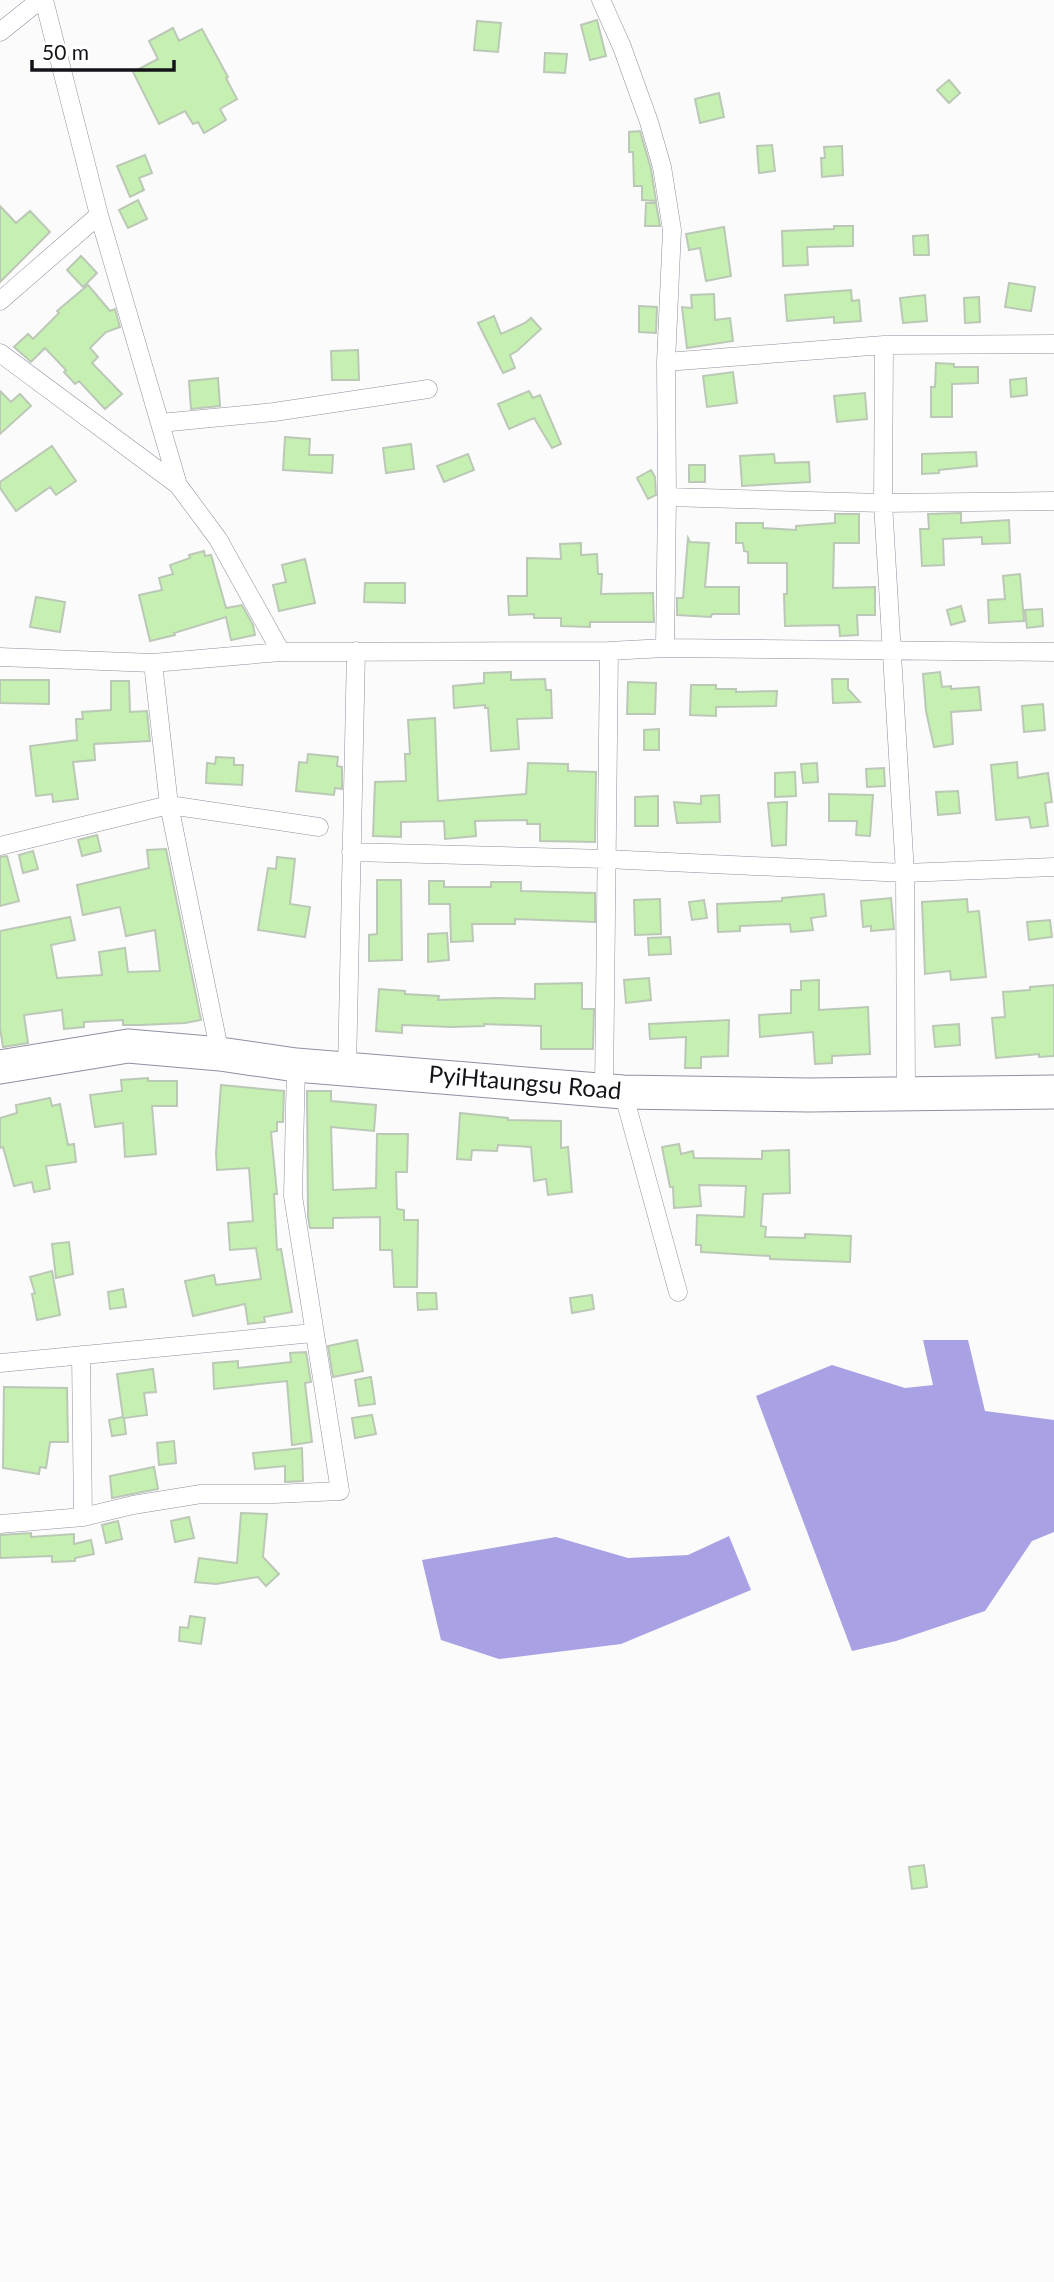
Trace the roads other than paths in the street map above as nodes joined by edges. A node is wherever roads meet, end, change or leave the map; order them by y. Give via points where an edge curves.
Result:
1 (42, 0) edge
2 (601, 0) edge
3 (0, 32) edge
4 (99, 215) junction
5 (0, 301) edge
6 (1054, 344) edge
7 (884, 345) junction
8 (0, 353) edge
9 (666, 362) junction
10 (428, 389) dead end
11 (160, 423) junction
12 (178, 485) junction
13 (667, 497) junction
14 (1054, 501) edge
15 (883, 503) junction
16 (665, 648) junction
17 (355, 651) junction
18 (609, 651) junction
19 (893, 651) junction
20 (281, 652) junction
21 (1054, 652) edge
22 (0, 657) edge
23 (153, 663) junction
24 (169, 805) junction
25 (319, 827) dead end
26 (0, 846) edge
27 (351, 852) junction
28 (606, 859) junction
29 (1054, 867) edge
30 (905, 873) junction
31 (220, 1054) junction
32 (296, 1065) junction
33 (0, 1067) edge
34 (347, 1069) junction
35 (614, 1090) junction
36 (1054, 1092) edge
37 (906, 1094) junction
38 (678, 1292) dead end
39 (313, 1334) junction
40 (81, 1355) junction
41 (0, 1363) edge
42 (83, 1517) junction
43 (0, 1524) edge

1 - 3 street
1 - 4 street
2 - 9 street via 627,60 662,167 672,230
4 - 5 street
4 - 11 street
6 - 7 street
7 - 9 street
7 - 15 street
8 - 12 street
9 - 13 street
10 - 11 street
11 - 12 street
12 - 20 street via 218,538
13 - 15 street
13 - 16 street
14 - 15 street
15 - 19 street
16 - 18 street
16 - 19 street
17 - 18 street
17 - 20 street
17 - 27 street
18 - 28 street
19 - 21 street
19 - 30 street
20 - 23 street
22 - 23 street
23 - 24 street
24 - 25 street
24 - 26 street
24 - 31 street
27 - 28 street
27 - 34 street
28 - 30 street
28 - 35 street
29 - 30 street
30 - 37 street
31 - 32 highway, PyiHtaungsu Road
31 - 33 highway, PyiHtaungsu Road via 128,1046
32 - 34 highway, PyiHtaungsu Road
32 - 39 street via 293,1196
34 - 35 highway, PyiHtaungsu Road
35 - 37 highway, PyiHtaungsu Road
35 - 38 street
36 - 37 highway, PyiHtaungsu Road
39 - 40 street
39 - 42 street via 340,1491 201,1494
40 - 41 street
40 - 42 street
42 - 43 street

